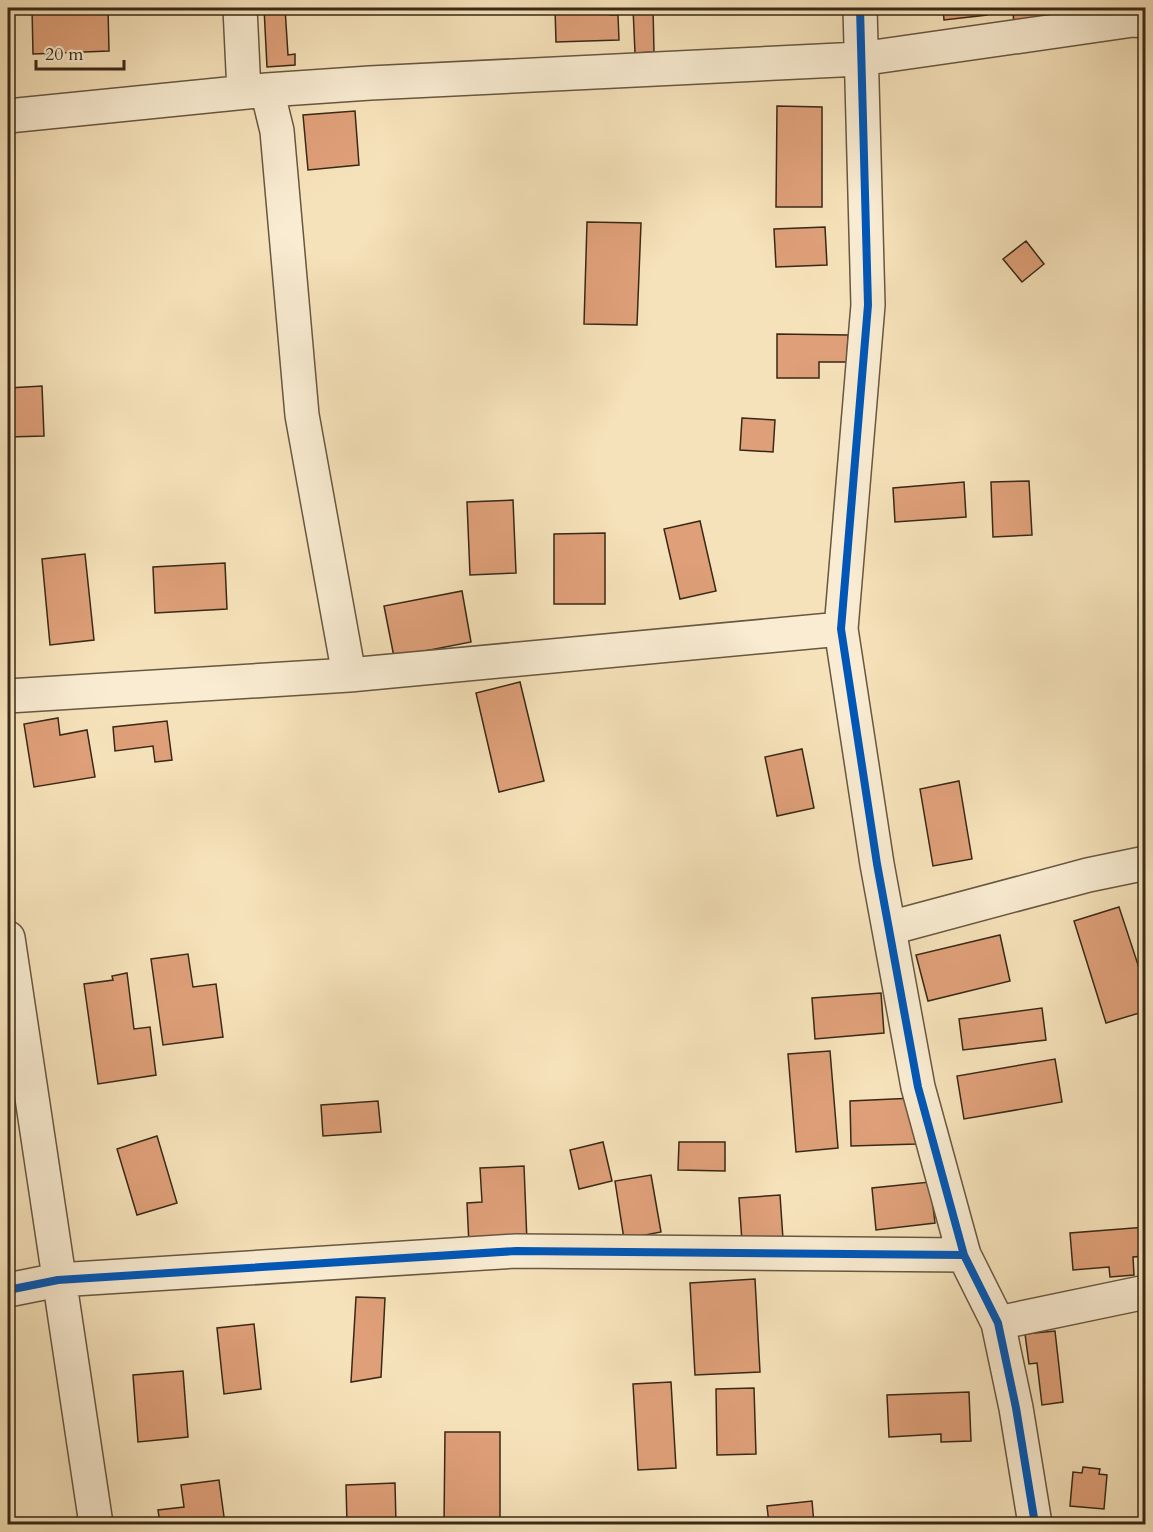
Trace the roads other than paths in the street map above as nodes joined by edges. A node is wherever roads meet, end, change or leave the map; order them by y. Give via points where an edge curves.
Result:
1 (240, 8) edge
2 (860, 8) edge
3 (1146, 21) edge
4 (860, 59) junction
5 (256, 91) junction
6 (8, 116) edge
7 (842, 629) junction
8 (349, 675) junction
9 (8, 696) edge
10 (1146, 863) edge
11 (890, 928) junction
12 (8, 938) edge
13 (964, 1255) junction
14 (58, 1280) junction
15 (8, 1290) edge
16 (1146, 1292) edge
17 (998, 1323) junction
18 (96, 1524) edge
19 (1035, 1524) edge

1 - 5 street
2 - 4 street
3 - 4 street
4 - 5 street
4 - 7 street via 868,305
5 - 6 street
5 - 8 street via 277,131 302,415
7 - 8 street
7 - 11 street
8 - 9 street
10 - 11 street
11 - 13 street via 918,1087
12 - 14 street
13 - 14 street via 516,1251
13 - 17 street
14 - 15 street
14 - 18 street
16 - 17 street
17 - 19 street

